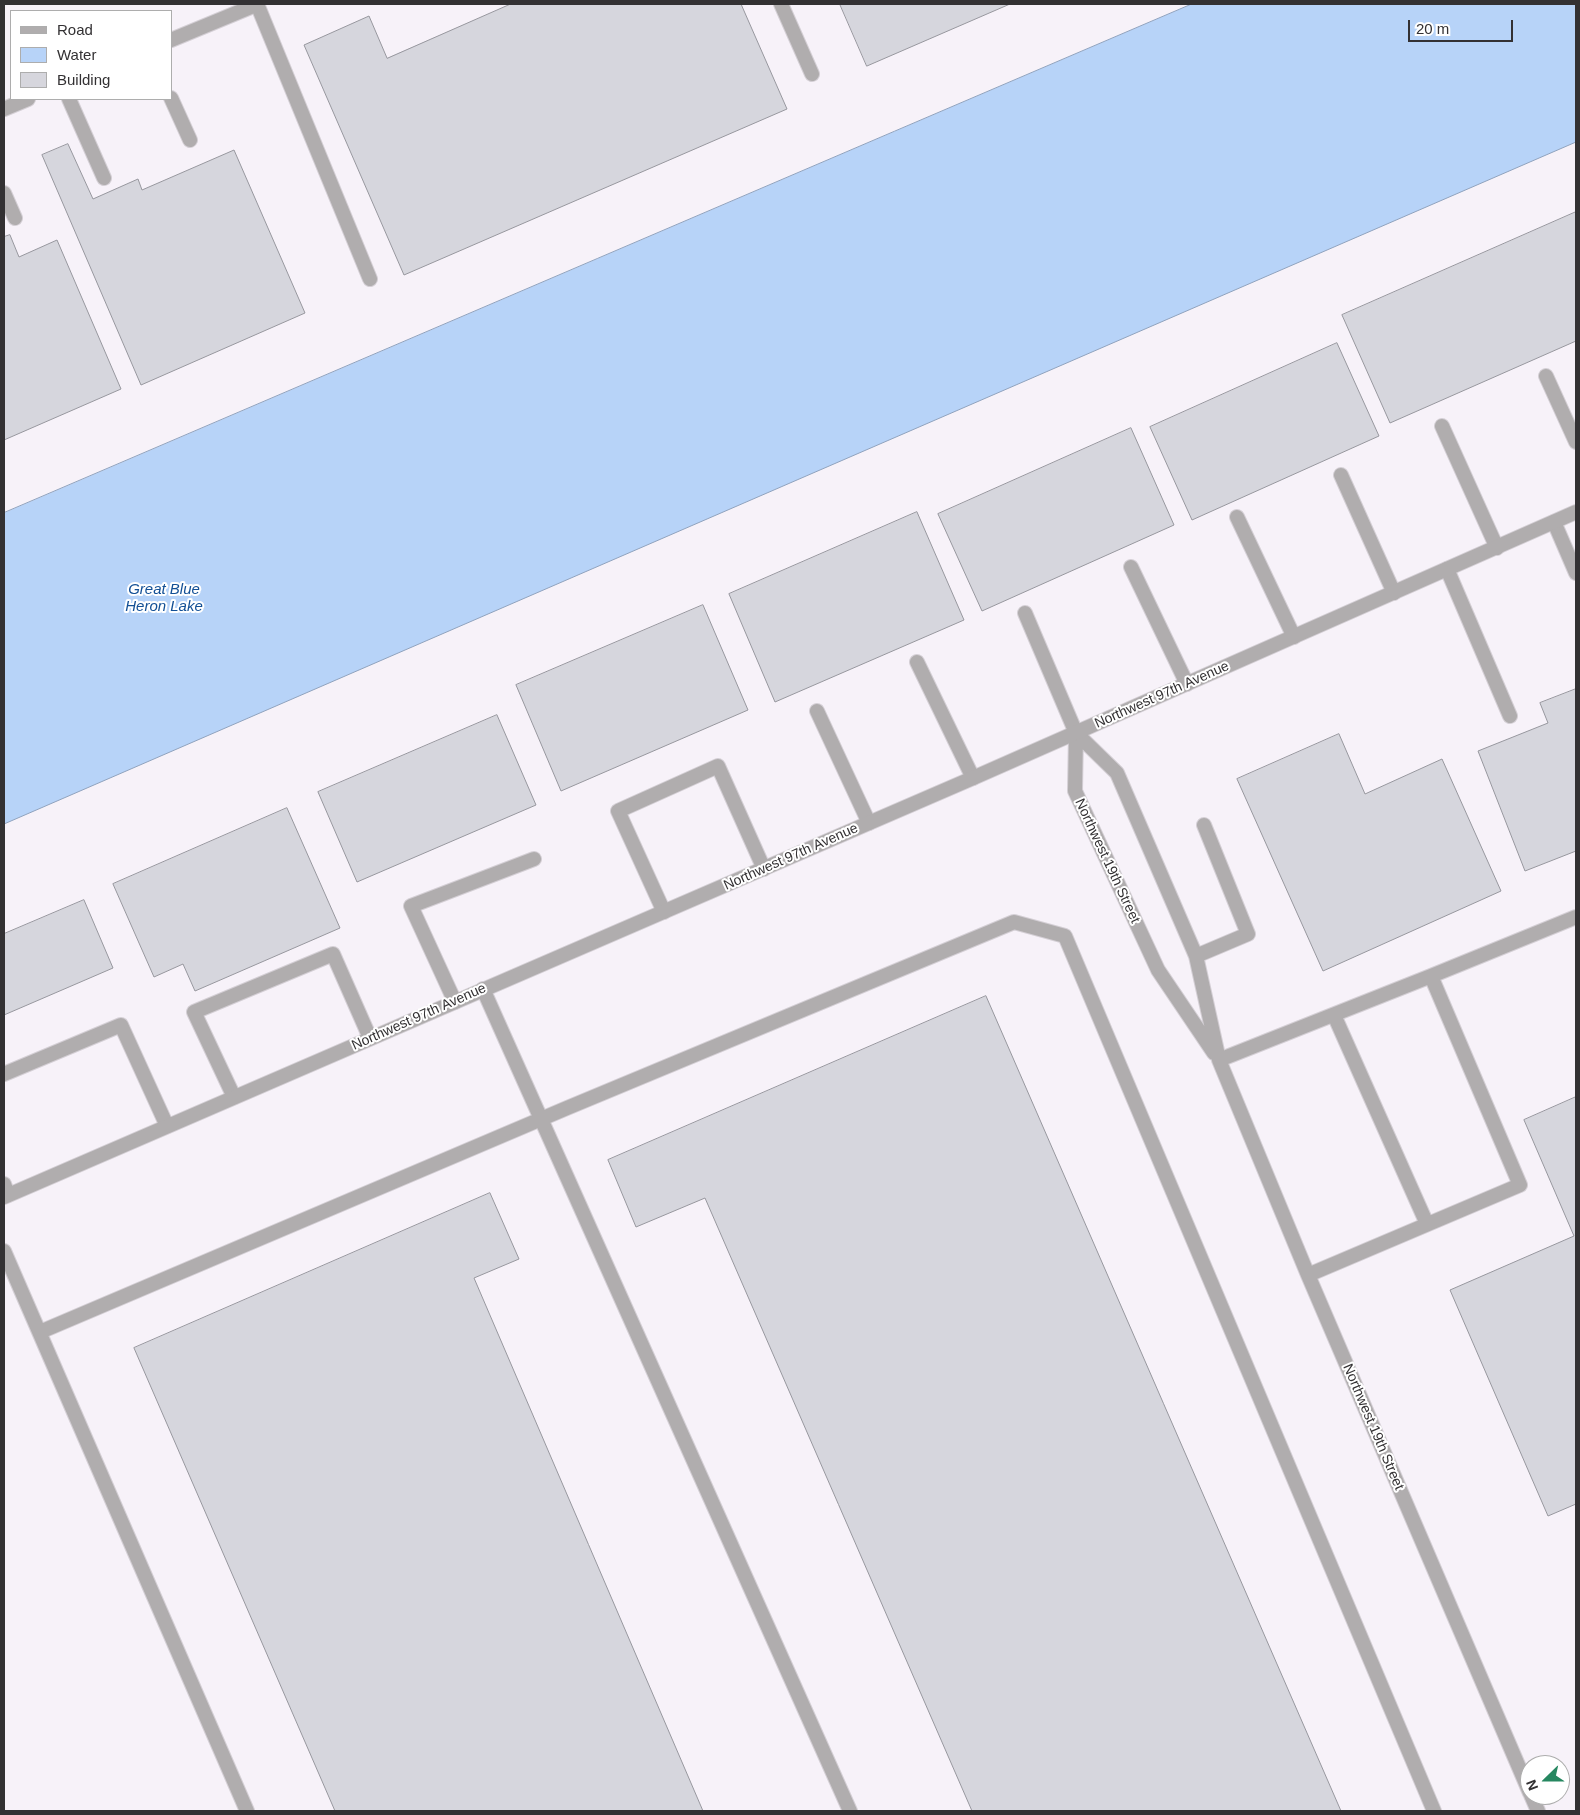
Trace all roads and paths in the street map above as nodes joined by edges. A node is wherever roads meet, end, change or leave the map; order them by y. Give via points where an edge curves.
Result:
1 (257, 4) edge
2 (781, 4) edge
3 (172, 40) edge
4 (812, 74) dead end
5 (26, 100) edge
6 (70, 100) edge
7 (172, 100) edge
8 (4, 109) edge
9 (190, 140) dead end
10 (104, 178) dead end
11 (4, 193) edge
12 (15, 218) dead end
13 (370, 279) dead end
14 (1546, 376) dead end
15 (1442, 426) dead end
16 (1576, 442) edge
17 (1341, 475) dead end
18 (1576, 512) edge
19 (1237, 517) dead end
20 (1554, 522) junction
21 (1497, 548) junction
22 (1131, 567) dead end
23 (1447, 569) junction
24 (1576, 573) edge
25 (1394, 593) junction
26 (1025, 613) dead end
27 (1294, 637) junction
28 (917, 662) dead end
29 (1187, 684) junction
30 (817, 711) dead end
31 (1510, 716) dead end
32 (1076, 733) junction
33 (973, 778) junction
34 (869, 823) junction
35 (1204, 825) dead end
36 (534, 859) dead end
37 (764, 869) junction
38 (664, 912) junction
39 (1576, 917) edge
40 (1196, 956) junction
41 (1431, 976) junction
42 (483, 989) junction
43 (455, 1002) junction
44 (1334, 1015) junction
45 (370, 1038) junction
46 (1219, 1060) junction
47 (4, 1074) edge
48 (234, 1097) junction
49 (540, 1119) junction
50 (167, 1126) junction
51 (5, 1192) edge
52 (1427, 1224) junction
53 (4, 1251) edge
54 (1308, 1275) junction
55 (40, 1332) junction
56 (1520, 1771) edge
57 (247, 1811) edge
58 (850, 1811) edge
59 (1434, 1811) edge

1 - 3 street
1 - 13 street
2 - 4 street
5 - 8 street
6 - 10 street
7 - 9 street
11 - 12 street
14 - 16 street
15 - 21 street
17 - 25 street
18 - 20 street, Northwest 97th Avenue
19 - 27 street
20 - 21 street, Northwest 97th Avenue
20 - 24 street
21 - 23 street, Northwest 97th Avenue
22 - 29 street
23 - 25 street, Northwest 97th Avenue
23 - 31 street
25 - 27 street, Northwest 97th Avenue
26 - 32 street
27 - 29 street, Northwest 97th Avenue
28 - 33 street
29 - 32 street, Northwest 97th Avenue
30 - 34 street
32 - 33 street, Northwest 97th Avenue
32 - 40 street, Northwest 19th Street via 1117,772
32 - 46 street, Northwest 19th Street via 1075,791 1158,970
33 - 34 street, Northwest 97th Avenue
34 - 37 street, Northwest 97th Avenue
35 - 40 street via 1248,934
36 - 43 street via 412,906
37 - 38 street, Northwest 97th Avenue
37 - 38 street via 718,766 618,811
38 - 42 street, Northwest 97th Avenue
39 - 41 street
40 - 46 street, Northwest 19th Street
41 - 44 street
41 - 52 street via 1520,1185
42 - 43 street, Northwest 97th Avenue
42 - 49 street
43 - 45 street, Northwest 97th Avenue
44 - 46 street
44 - 52 street
45 - 48 street, Northwest 97th Avenue
45 - 48 street via 333,954 194,1012
46 - 54 street, Northwest 19th Street
47 - 50 street via 121,1025
48 - 50 street, Northwest 97th Avenue
49 - 55 street
49 - 58 street
49 - 59 street via 1014,922 1065,936
50 - 51 street, Northwest 97th Avenue
52 - 54 street
53 - 55 street
54 - 56 street, Northwest 19th Street
55 - 57 street

